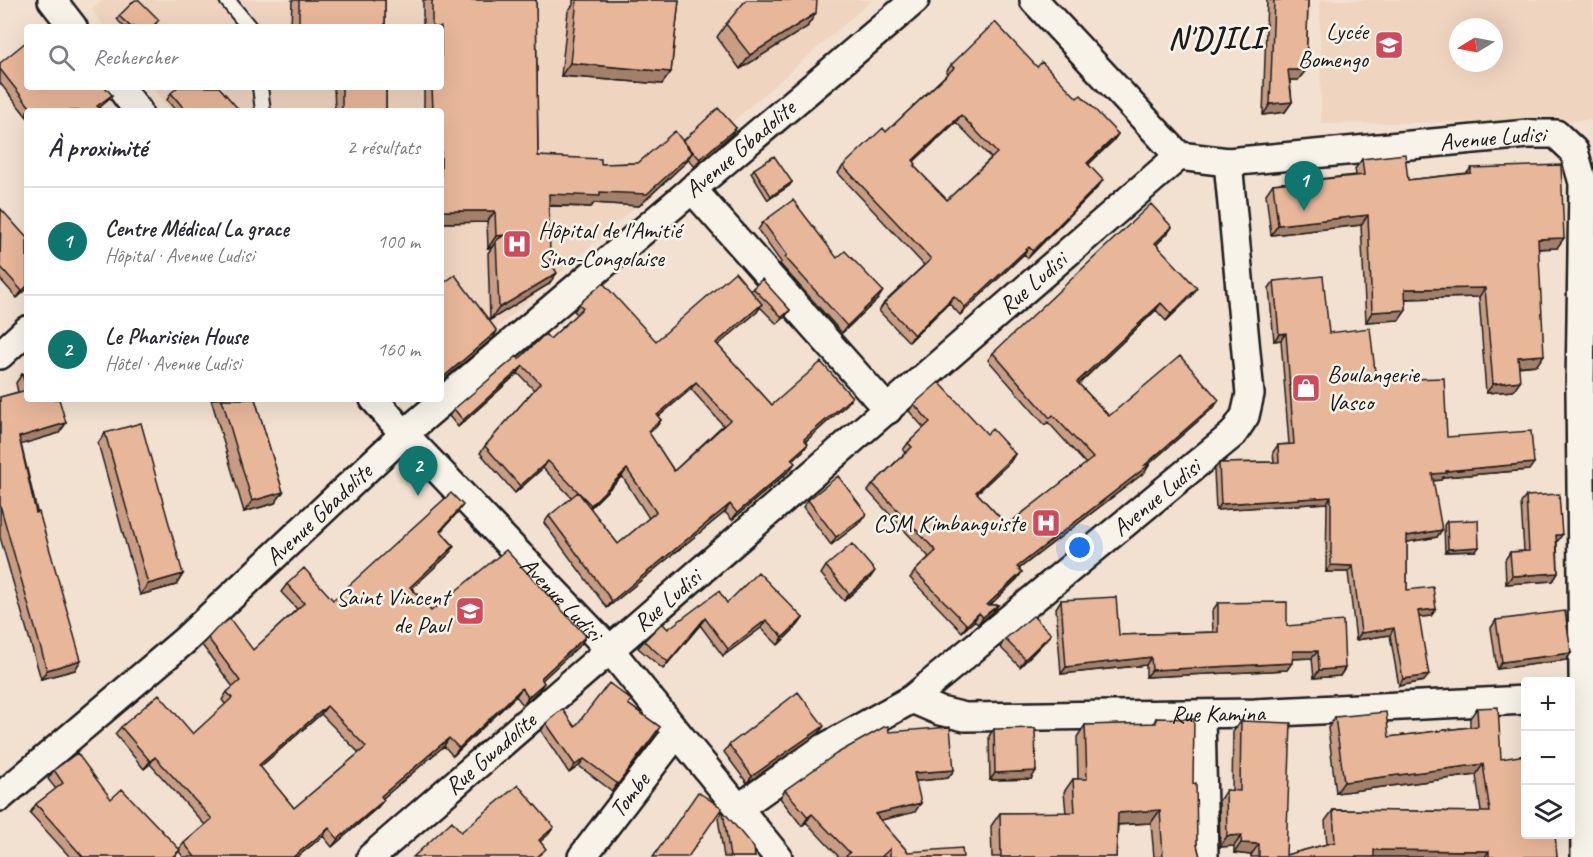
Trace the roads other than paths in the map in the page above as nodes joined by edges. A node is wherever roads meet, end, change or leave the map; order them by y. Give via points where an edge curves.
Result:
1 (52, 0) edge
2 (226, 0) edge
3 (915, 0) edge
4 (1034, 0) edge
5 (71, 24) edge
6 (246, 24) edge
7 (122, 90) edge
8 (260, 90) edge
9 (136, 108) edge
10 (263, 108) edge
11 (1179, 156) junction
12 (1228, 162) junction
13 (692, 189) junction
14 (24, 333) edge
15 (0, 355) edge
16 (1587, 389) edge
17 (444, 400) edge
18 (377, 402) edge
19 (442, 402) edge
20 (888, 410) junction
21 (404, 434) junction
22 (1587, 602) edge
23 (610, 651) junction
24 (1577, 698) edge
25 (912, 699) junction
26 (1521, 700) edge
27 (1201, 715) junction
28 (676, 734) junction
29 (0, 797) edge
30 (740, 807) junction
31 (371, 857) edge
32 (582, 857) edge
33 (778, 857) edge
34 (1204, 857) edge
35 (1585, 857) edge

1 - 5 street
2 - 6 lane
3 - 13 street, Avenue Gbadolite
4 - 11 street
7 - 9 street
8 - 10 lane
11 - 12 street, Avenue Ludisi
11 - 20 street, Rue Ludisi
12 - 16 street, Avenue Ludisi via 1556,134 1574,151 1583,183
12 - 25 street, Avenue Ludisi via 1250,394 1245,416 1233,434
13 - 17 street, Avenue Gbadolite
13 - 20 street
14 - 15 street
16 - 22 street, Avenue Ludisi
18 - 21 street, Avenue Ludisi
19 - 21 street, Avenue Gbadolite
20 - 23 street, Rue Ludisi
21 - 23 street, Avenue Ludisi
21 - 29 street, Avenue Gbadolite via 184,640
22 - 24 street, Avenue Ludisi
23 - 28 street, Avenue Ludisi
23 - 31 street, Rue Gwadolite
24 - 35 street, Avenue Ludisi
25 - 27 street, Rue Kamina via 965,717
25 - 30 street, Avenue Ludisi via 822,749
26 - 27 street, Rue Kamina
27 - 34 street
28 - 30 street, Avenue Ludisi
28 - 32 street, Tombe
30 - 33 street, Avenue Ludisi

